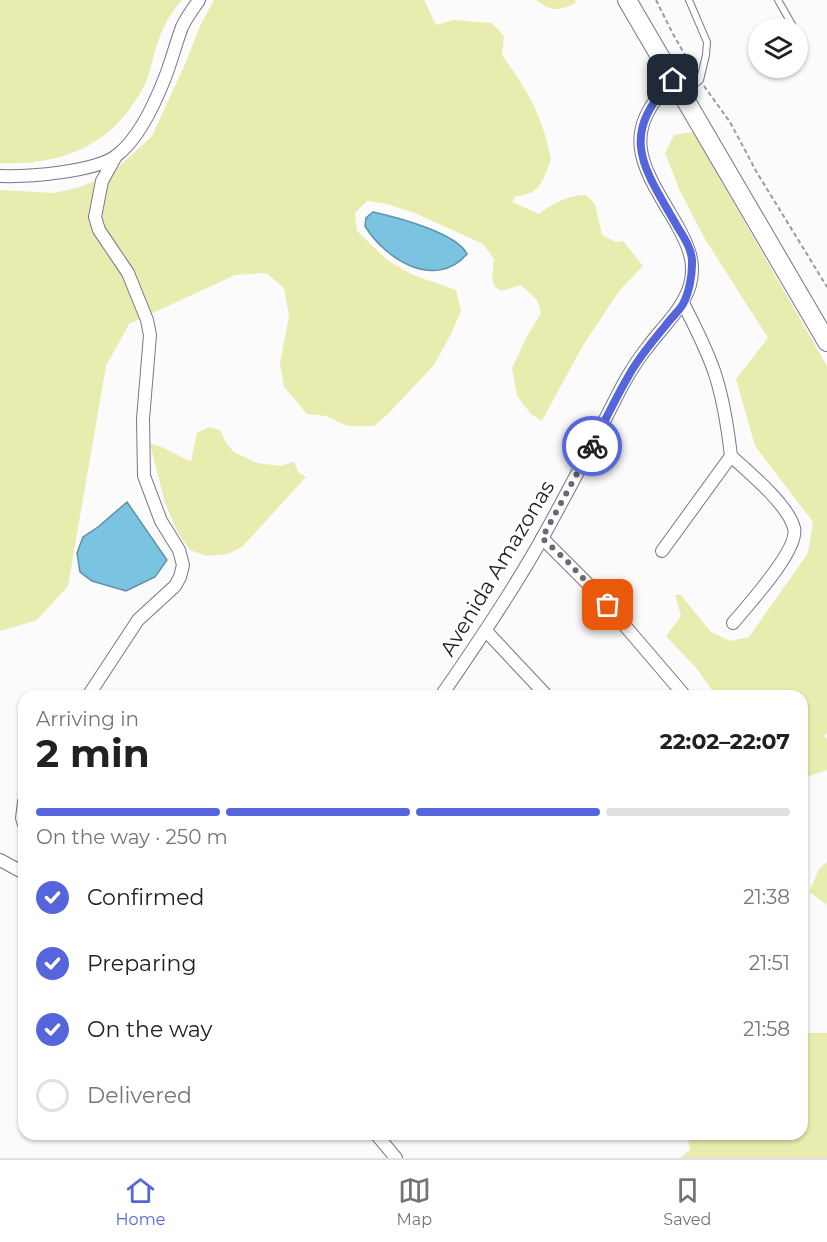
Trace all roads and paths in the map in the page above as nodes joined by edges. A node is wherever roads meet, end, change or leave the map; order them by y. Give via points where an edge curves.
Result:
1 (199, 0) edge
2 (656, 0) edge
3 (689, 0) edge
4 (777, 0) edge
5 (626, 4) edge
6 (788, 18) edge
7 (700, 80) junction
8 (677, 87) junction
9 (116, 156) junction
10 (0, 176) edge
11 (827, 287) edge
12 (683, 303) junction
13 (827, 342) edge
14 (731, 456) junction
15 (542, 538) junction
16 (662, 551) dead end
17 (733, 623) dead end
18 (486, 631) junction
19 (92, 690) edge
20 (445, 690) edge
21 (541, 690) edge
22 (679, 690) edge
23 (0, 860) edge
24 (18, 870) edge
25 (381, 1140) edge
26 (396, 1158) edge

1 - 9 street via 183,26 147,116
2 - 7 path
3 - 7 lane via 707,42
4 - 6 lane
5 - 8 main road
7 - 8 lane
7 - 11 path via 730,122
8 - 12 street, Avenida Amazonas via 660,93 645,114 640,133 645,165 686,241 693,262
8 - 13 main road
9 - 10 street via 74,170
9 - 19 street via 102,181 95,217 99,230 128,273 147,320 150,334 144,476 183,565 175,586 138,620
12 - 14 street via 716,378
12 - 15 street, Avenida Amazonas via 628,376
14 - 16 street
14 - 17 street via 758,480 795,529 794,542 785,558
15 - 18 street, Avenida Amazonas
15 - 22 street via 596,592
18 - 20 street, Avenida Amazonas
18 - 21 street
23 - 24 street
25 - 26 street

